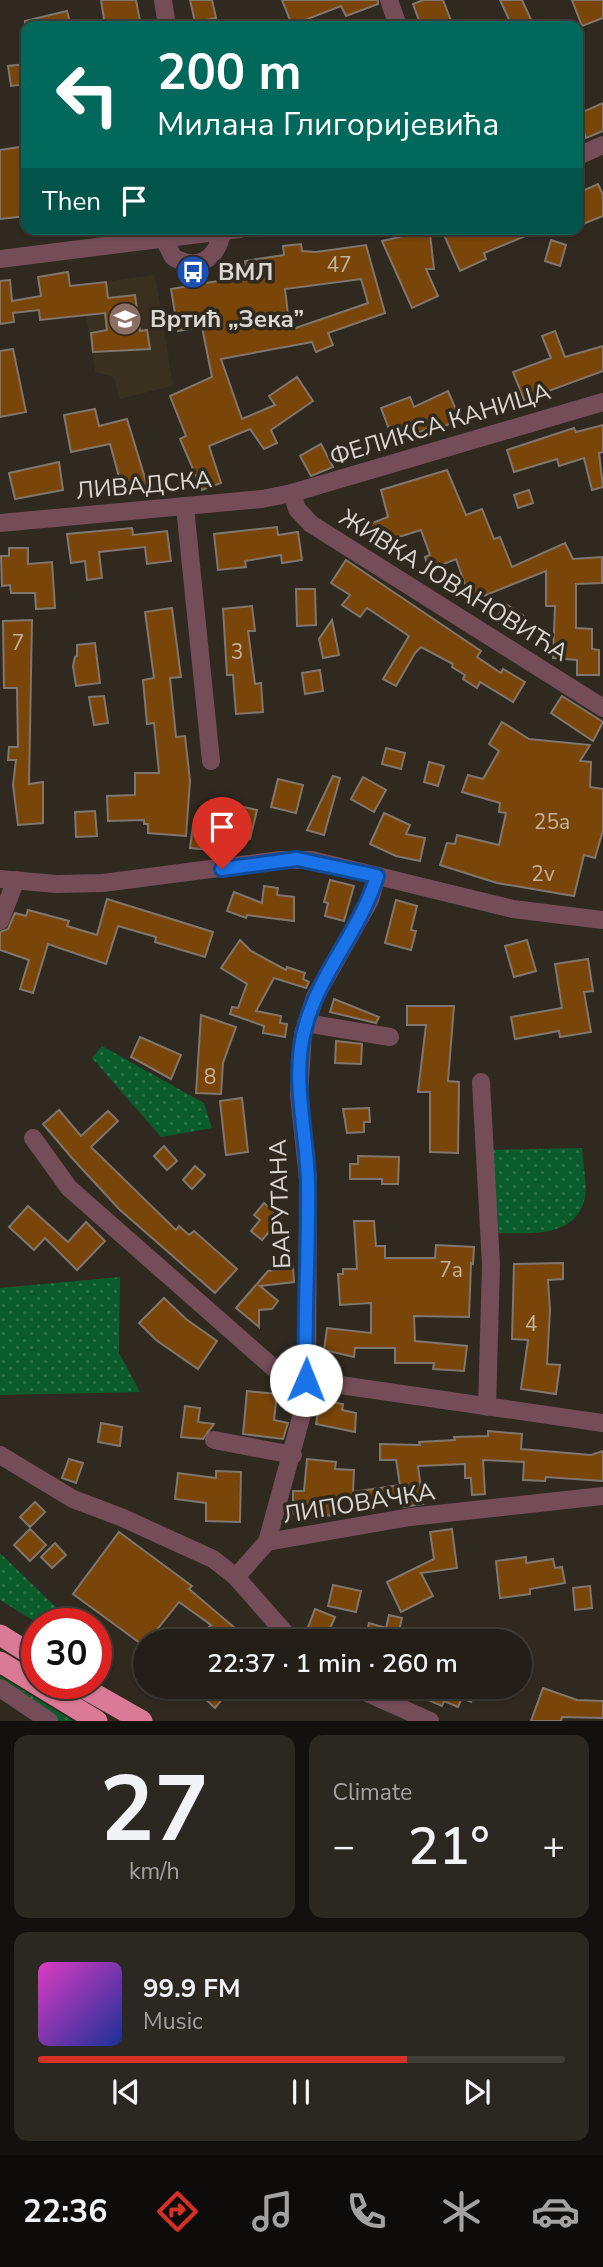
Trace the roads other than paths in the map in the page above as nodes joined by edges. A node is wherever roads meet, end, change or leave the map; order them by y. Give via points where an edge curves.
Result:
1 (163, 0) edge
2 (389, 0) edge
3 (166, 21) edge
4 (396, 21) edge
5 (603, 145) edge
6 (583, 154) edge
7 (186, 235) edge
8 (228, 235) edge
9 (164, 239) junction
10 (0, 259) edge
11 (603, 402) edge
12 (292, 493) junction
13 (185, 507) junction
14 (0, 523) edge
15 (603, 708) edge
16 (211, 761) dead end
17 (377, 876) junction
18 (8, 880) edge
19 (603, 920) edge
20 (0, 921) edge
21 (306, 1023) junction
22 (390, 1037) dead end
23 (481, 1082) dead end
24 (33, 1138) dead end
25 (306, 1380) junction
26 (487, 1407) junction
27 (603, 1423) edge
28 (215, 1440) dead end
29 (0, 1455) edge
30 (293, 1455) junction
31 (603, 1496) edge
32 (267, 1542) junction
33 (236, 1577) junction
34 (282, 1629) edge
35 (0, 1635) edge
36 (21, 1648) edge
37 (0, 1662) edge
38 (0, 1688) edge
39 (103, 1699) edge
40 (381, 1699) edge
41 (30, 1716) edge
42 (49, 1721) edge
43 (97, 1721) edge
44 (142, 1721) edge
45 (430, 1721) edge

1 - 3 street
2 - 4 street
5 - 6 street
7 - 9 street
8 - 9 street via 215,253 196,264 173,257
9 - 10 street
11 - 12 street, ФЕЛИКСА КАНИЦА
12 - 13 street, ЛИВАДСКА
12 - 15 street, ЖИВКА ЈОВАНОВИЋА via 297,509 311,524
13 - 14 street, ЛИВАДСКА
13 - 16 street
17 - 18 street via 297,859 110,882
17 - 19 street via 526,912
17 - 21 street, БАРУТАНА via 370,900 315,997
18 - 20 street
21 - 22 street
21 - 25 street, БАРУТАНА via 299,1064 308,1179
23 - 26 street via 491,1265
24 - 25 street via 68,1188 262,1361
25 - 26 street
25 - 30 street, БАРУТАНА via 307,1396
26 - 27 street
28 - 30 street
29 - 33 street via 56,1491 201,1553
30 - 32 street, БАРУТАНА
31 - 32 street, ЛИПОВАЧКА via 410,1517
32 - 33 street, ЛИПОВАЧКА
33 - 34 street
35 - 36 highway
37 - 43 highway
38 - 41 street
39 - 44 highway
40 - 45 street
41 - 42 street

